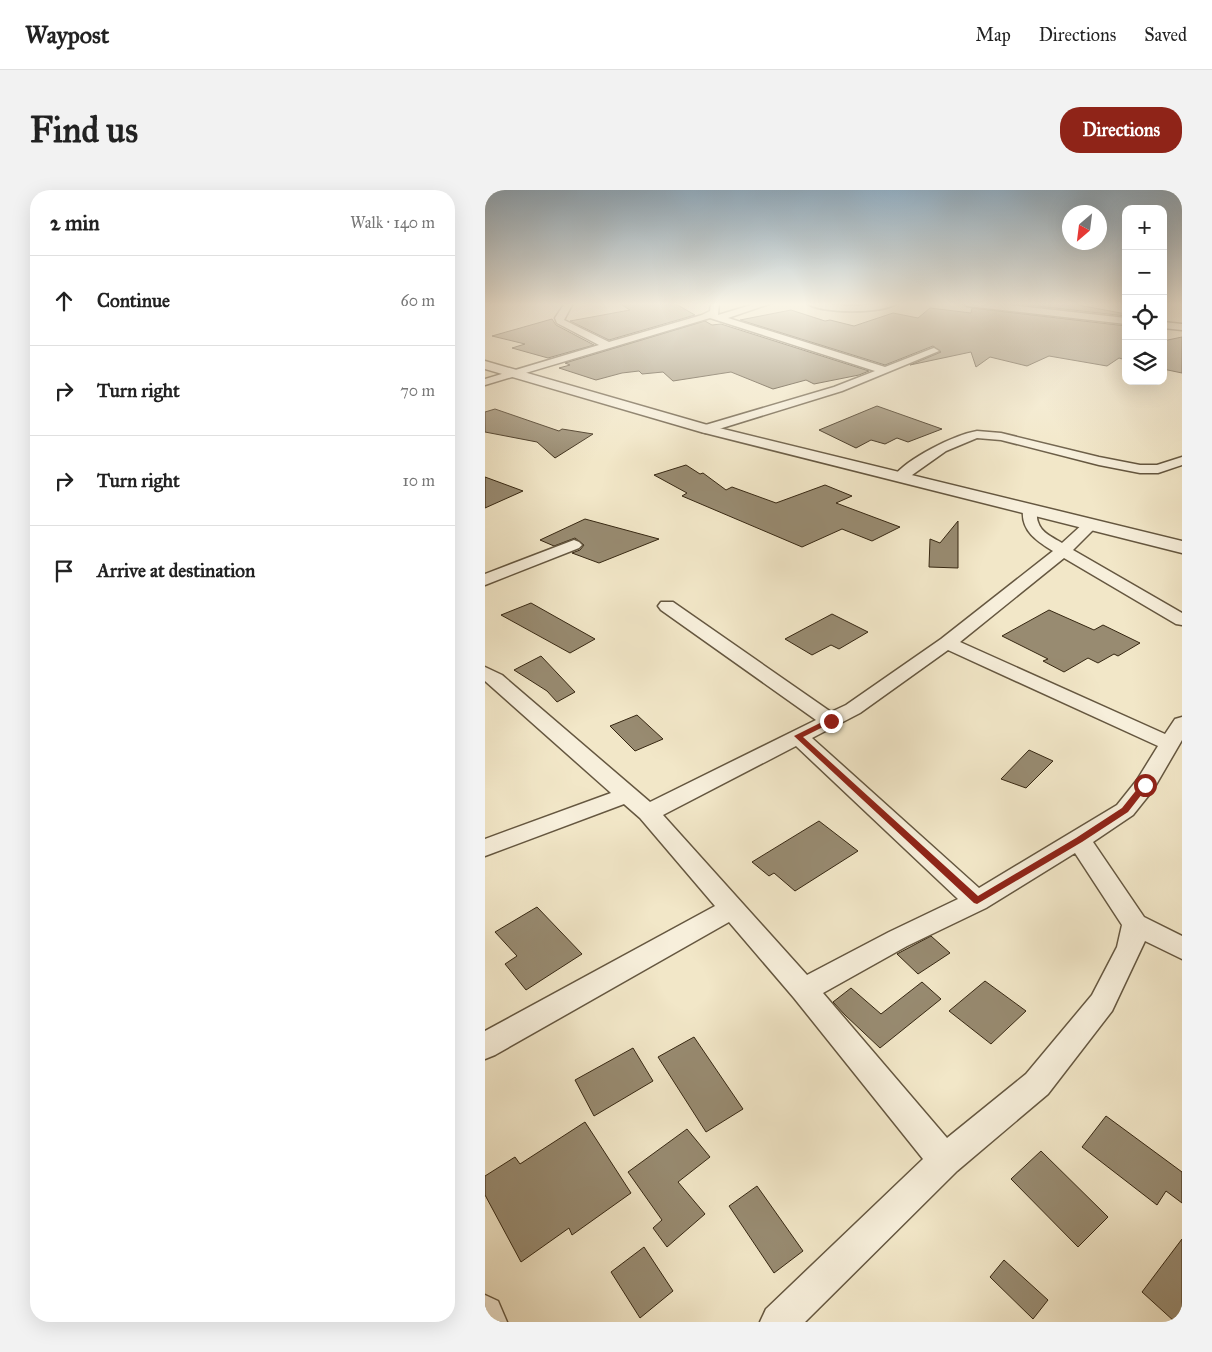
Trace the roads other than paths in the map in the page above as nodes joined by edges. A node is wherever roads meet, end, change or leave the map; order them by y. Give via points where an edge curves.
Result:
1 (575, 356) edge
2 (839, 356) edge
3 (921, 356) edge
4 (485, 365) edge
5 (884, 370) junction
6 (513, 374) junction
7 (485, 382) edge
8 (706, 429) junction
9 (1182, 461) edge
10 (900, 476) junction
11 (1031, 510) junction
12 (1090, 525) junction
13 (574, 545) dead end
14 (1182, 547) edge
15 (1063, 551) junction
16 (485, 580) edge
17 (667, 606) dead end
18 (1182, 620) edge
19 (947, 643) junction
20 (485, 673) edge
21 (831, 721) junction
22 (1176, 733) edge
23 (797, 736) junction
24 (627, 795) junction
25 (647, 813) junction
26 (1079, 840) junction
27 (485, 848) edge
28 (977, 901) junction
29 (731, 909) junction
30 (1135, 924) junction
31 (1182, 948) edge
32 (804, 990) junction
33 (485, 1046) edge
34 (945, 1160) junction
35 (485, 1314) edge
36 (488, 1322) edge
37 (779, 1322) edge

1 - 6 street
2 - 5 street
3 - 5 street
4 - 6 street
5 - 8 street via 838,389
6 - 7 street
6 - 8 street
8 - 10 street
9 - 10 street via 1158,469 1140,469 1003,437 979,435 944,447
10 - 11 street
11 - 12 street
11 - 15 street via 1031,528
12 - 14 street
12 - 15 street
13 - 16 street
15 - 18 street
15 - 19 street
17 - 21 street
19 - 21 street
19 - 22 street
20 - 24 street
21 - 23 street
22 - 26 street via 1145,785 1125,810
23 - 25 street
23 - 28 street
24 - 25 street
24 - 27 street
25 - 29 street
26 - 28 street
26 - 30 street
28 - 32 street via 898,938
29 - 32 street
29 - 33 street
30 - 31 street
30 - 34 street via 1131,946 1102,1003 1037,1084
32 - 34 street
34 - 37 street
35 - 36 street

